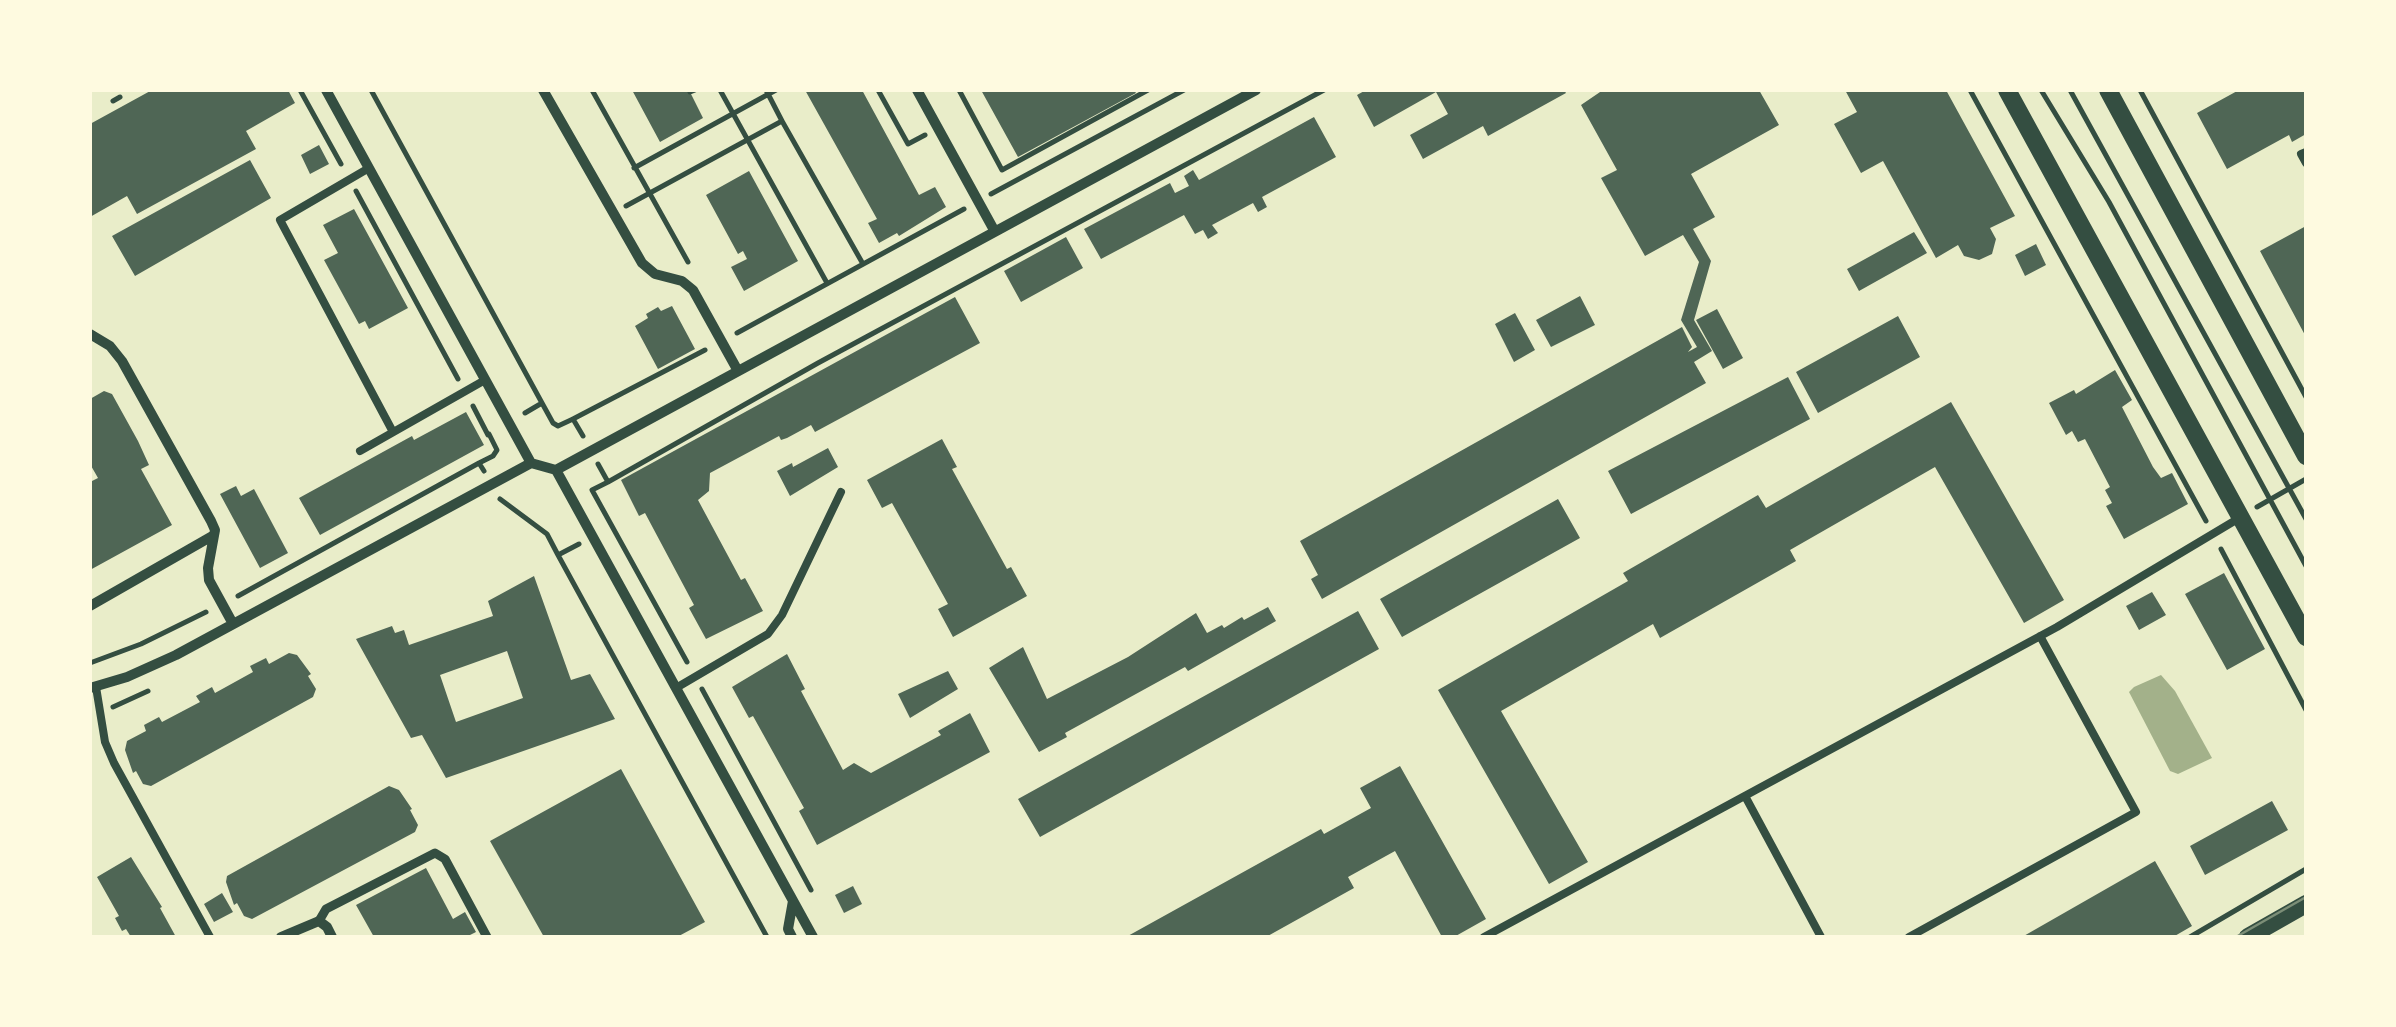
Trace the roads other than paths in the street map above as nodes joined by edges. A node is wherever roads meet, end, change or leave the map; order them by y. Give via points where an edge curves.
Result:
1 (326, 90) edge
2 (542, 90) edge
3 (917, 90) edge
4 (1256, 90) edge
5 (2007, 90) edge
6 (2108, 90) edge
7 (2306, 152) edge
8 (2306, 163) edge
9 (369, 168) junction
10 (994, 230) junction
11 (90, 334) edge
12 (738, 371) junction
13 (485, 380) junction
14 (393, 432) junction
15 (360, 451) dead end
16 (2306, 456) edge
17 (532, 463) junction
18 (556, 470) junction
19 (841, 492) dead end
20 (2241, 516) junction
21 (214, 535) junction
22 (90, 606) edge
23 (232, 622) junction
24 (2040, 636) junction
25 (2306, 637) edge
26 (93, 688) edge
27 (676, 688) junction
28 (1745, 796) junction
29 (793, 900) junction
30 (2303, 906) edge
31 (319, 921) junction
32 (210, 937) edge
33 (281, 937) edge
34 (332, 937) edge
35 (488, 937) edge
36 (792, 937) edge
37 (813, 937) edge
38 (1484, 937) edge
39 (1821, 937) edge
40 (1909, 937) edge
41 (2248, 937) edge

1 - 9 street
2 - 12 street via 642,264 694,290
3 - 10 street
4 - 10 street
5 - 20 street
6 - 16 street
7 - 8 lane
9 - 13 street
9 - 14 lane via 280,220
10 - 12 street
11 - 21 street via 122,361
12 - 18 street
13 - 14 lane
13 - 17 street
14 - 15 lane
17 - 18 street
17 - 23 street
18 - 27 street
19 - 27 lane via 776,625 756,644
20 - 24 lane
20 - 25 street
21 - 22 street
21 - 23 street via 209,580
23 - 26 street via 150,668
24 - 28 lane
24 - 40 lane via 2136,812
26 - 32 lane via 114,763
27 - 29 street
28 - 38 lane
28 - 39 lane
29 - 36 street
29 - 37 street
30 - 41 street
31 - 33 street
31 - 34 street
31 - 35 street via 326,910 434,853 445,859

